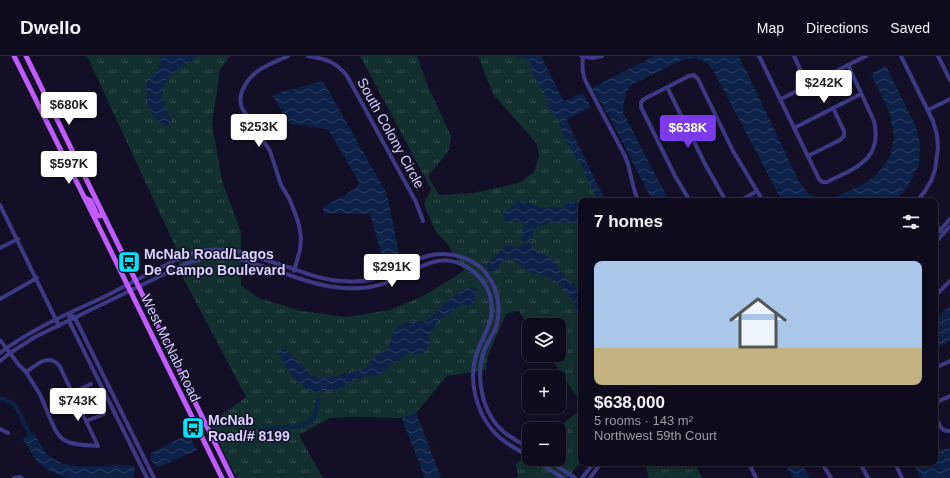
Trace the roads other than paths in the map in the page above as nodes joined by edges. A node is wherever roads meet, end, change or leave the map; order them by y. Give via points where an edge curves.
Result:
1 (14, 56) edge
2 (26, 56) edge
3 (288, 56) edge
4 (308, 56) edge
5 (582, 56) edge
6 (602, 56) edge
7 (759, 56) edge
8 (795, 56) edge
9 (866, 56) edge
10 (901, 56) edge
11 (938, 56) edge
12 (848, 66) junction
13 (950, 80) edge
14 (808, 86) junction
15 (667, 87) junction
16 (861, 94) junction
17 (950, 99) edge
18 (781, 100) junction
19 (833, 108) junction
20 (928, 110) junction
21 (794, 128) junction
22 (808, 156) junction
23 (757, 191) junction
24 (84, 198) junction
25 (637, 198) edge
26 (688, 198) edge
27 (724, 198) edge
28 (745, 198) edge
29 (761, 198) edge
30 (919, 198) edge
31 (0, 204) edge
32 (103, 215) junction
33 (950, 219) edge
34 (423, 221) dead end
35 (950, 226) edge
36 (938, 228) edge
37 (942, 231) junction
38 (938, 234) edge
39 (938, 238) edge
40 (18, 239) junction
41 (0, 248) edge
42 (429, 255) junction
43 (266, 260) junction
44 (438, 261) junction
45 (264, 266) junction
46 (295, 270) junction
47 (293, 276) junction
48 (37, 278) junction
49 (135, 280) junction
50 (950, 281) edge
51 (127, 285) junction
52 (138, 286) junction
53 (130, 291) junction
54 (938, 293) edge
55 (0, 299) edge
56 (70, 313) junction
57 (75, 318) junction
58 (56, 320) junction
59 (69, 321) junction
60 (59, 326) junction
61 (0, 340) edge
62 (6, 348) junction
63 (0, 353) edge
64 (10, 353) junction
65 (0, 361) edge
66 (950, 361) edge
67 (938, 367) edge
68 (26, 372) junction
69 (91, 384) dead end
70 (72, 393) junction
71 (950, 396) edge
72 (938, 402) edge
73 (104, 414) dead end
74 (86, 421) junction
75 (938, 422) edge
76 (0, 429) edge
77 (948, 431) edge
78 (8, 433) dead end
79 (522, 443) edge
80 (522, 453) edge
81 (544, 466) edge
82 (557, 466) edge
83 (592, 466) edge
84 (600, 466) edge
85 (750, 466) edge
86 (824, 466) edge
87 (862, 466) edge
88 (896, 466) edge
89 (14, 478) edge
90 (22, 478) edge
91 (146, 478) edge
92 (154, 478) edge
93 (222, 478) edge
94 (232, 478) edge
95 (563, 478) edge
96 (575, 478) edge
97 (582, 478) edge
98 (590, 478) edge
99 (756, 478) edge
100 (831, 478) edge
101 (868, 478) edge
102 (902, 478) edge

1 - 24 main road, West McNab Road
2 - 32 main road, West McNab Road
3 - 46 street via 254,73 241,92 240,103 270,151 281,185 299,225 300,250
4 - 34 street, South Colony Circle via 334,63 347,76 415,200
5 - 6 street
5 - 25 street via 583,77 625,156
7 - 18 street
8 - 14 street
9 - 12 street
10 - 20 street
11 - 13 street
12 - 14 street
12 - 16 street
14 - 18 street
15 - 23 street via 689,76 694,75 698,79 733,151
15 - 26 street via 644,98 641,107
15 - 27 street via 704,164
16 - 19 street
16 - 22 street via 876,130 871,154 864,162 828,182 819,179
17 - 20 street
18 - 21 street
19 - 21 street
19 - 22 street via 844,136
20 - 30 street via 937,135 937,159 931,181
21 - 22 street
23 - 28 street
23 - 29 street
24 - 32 main road via 90,201 97,215
24 - 51 main road, West McNab Road
31 - 40 street
32 - 49 main road, West McNab Road
33 - 37 street
35 - 37 street
36 - 37 street
37 - 38 street
37 - 39 street
40 - 41 street
40 - 48 street
42 - 44 street
42 - 46 street via 375,278 358,281 330,280
42 - 79 street via 447,253 471,260 489,277 495,289 499,302 499,316 492,337 484,350 480,386 483,400 495,422 503,431
43 - 45 street
43 - 46 street
43 - 49 street via 231,250 194,252
44 - 47 street via 378,285 359,288 328,286
44 - 80 street via 456,262 466,266 483,280 489,292 492,315 475,360 473,374 477,403 482,415 498,436
45 - 47 street
45 - 52 street via 232,257 208,257 185,264
46 - 47 street
48 - 55 street
48 - 58 street
49 - 51 street
49 - 52 main road, West McNab Road
50 - 54 street
51 - 53 main road, West McNab Road
51 - 56 street
52 - 53 street
52 - 94 main road, West McNab Road
53 - 57 street
53 - 93 main road, West McNab Road
56 - 57 street
56 - 58 street
56 - 59 street
57 - 59 street
57 - 92 street
58 - 60 street
58 - 62 street
59 - 60 street
59 - 91 street
60 - 64 street
61 - 62 street
62 - 63 street
62 - 64 street
64 - 65 street
64 - 68 street
66 - 67 street
68 - 70 street via 41,362 55,361
68 - 74 street via 64,440 81,446 98,446
69 - 70 street
70 - 74 street
71 - 72 street
73 - 74 street
75 - 77 street via 941,429
76 - 78 street
81 - 95 street
82 - 96 street
83 - 97 street
84 - 98 street
85 - 99 street
86 - 100 street
87 - 101 street
88 - 102 street
89 - 90 street

